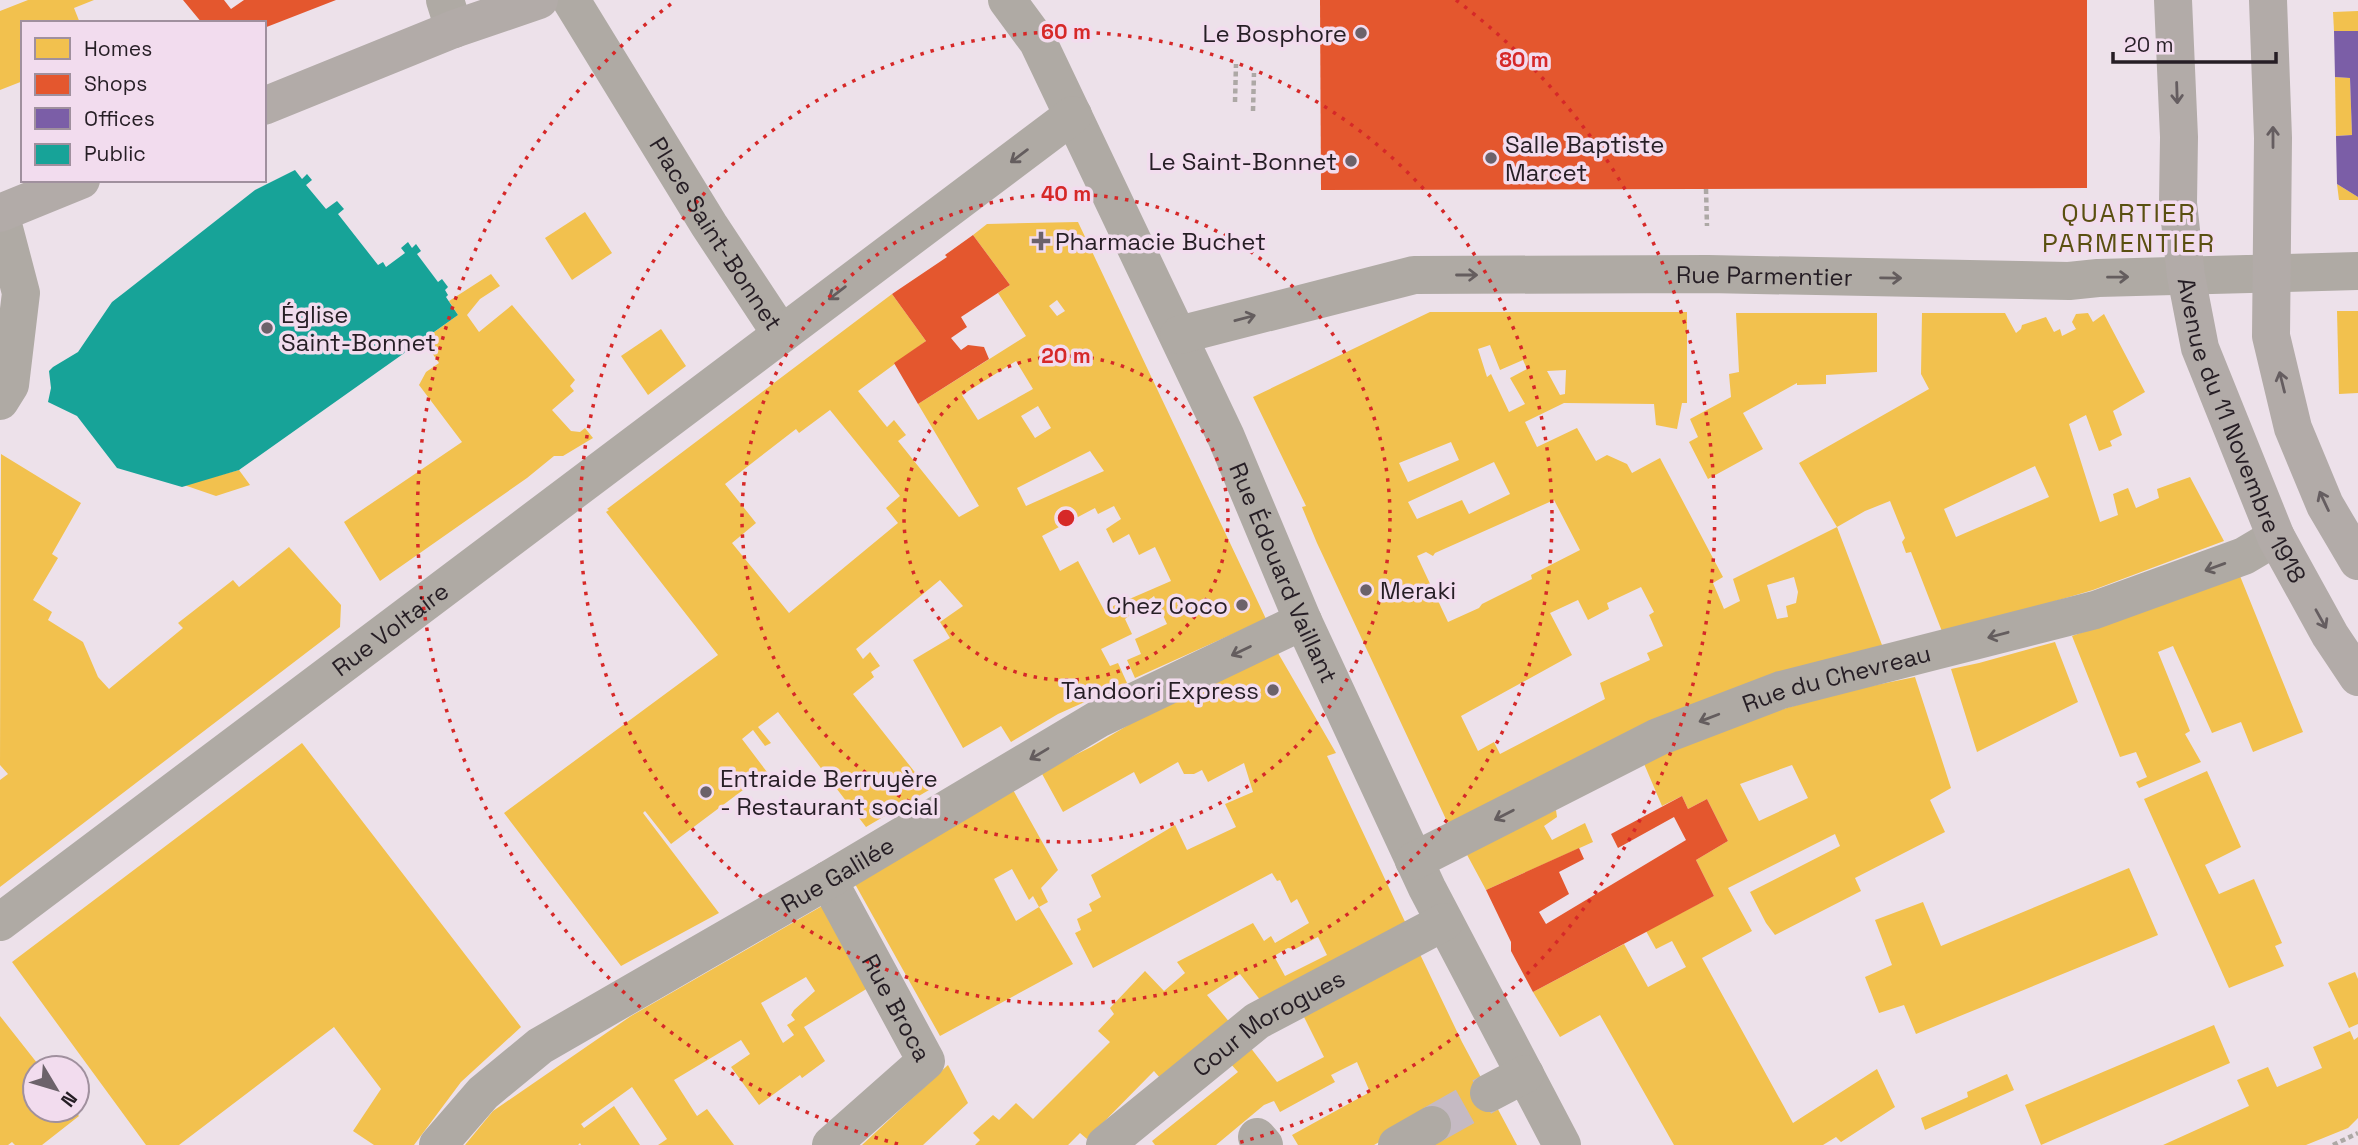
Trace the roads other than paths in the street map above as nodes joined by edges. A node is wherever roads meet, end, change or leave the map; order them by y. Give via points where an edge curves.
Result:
1 (539, 0) edge
2 (571, 0) edge
3 (1007, 0) edge
4 (2173, 0) edge
5 (2268, 0) edge
6 (449, 14) edge
7 (266, 105) edge
8 (1073, 114) junction
9 (76, 182) edge
10 (0, 213) edge
11 (2358, 271) edge
12 (2271, 274) junction
13 (2186, 276) junction
14 (781, 334) junction
15 (1179, 335) junction
16 (0, 401) edge
17 (2276, 537) junction
18 (2358, 561) edge
19 (1303, 621) junction
20 (2358, 677) edge
21 (1414, 861) junction
22 (828, 880) junction
23 (0, 922) edge
24 (1444, 922) junction
25 (1525, 1074) junction
26 (1489, 1093) tunnel mouth
27 (1433, 1125) tunnel mouth
28 (438, 1145) edge
29 (831, 1145) edge
30 (1105, 1145) edge
31 (1397, 1145) edge
32 (1562, 1145) edge

1 - 6 main road
2 - 14 street, Place Saint-Bonnet
3 - 8 street, Rue Édouard Vaillant via 1038,42
4 -> 13 main road, Avenue du 11 Novembre 1918 via 2178,203
12 -> 5 main road, Avenue du 11 Novembre 1918
6 - 7 main road
8 -> 14 street, Place Saint-Bonnet
8 - 15 street, Rue Édouard Vaillant
9 - 10 main road
10 - 16 street via 21,293 10,385
11 - 12 street, Rue Parmentier
12 - 13 street, Rue Parmentier
18 -> 12 main road, Avenue du 11 Novembre 1918 via 2325,505 2293,428 2271,336
15 -> 13 street, Rue Parmentier via 1414,275 1708,274 2069,281
13 - 17 main road, Avenue du 11 Novembre 1918 via 2200,348
14 - 23 street, Rue Voltaire
15 - 19 street, Rue Édouard Vaillant
17 -> 20 main road, Avenue du 11 Novembre 1918
17 -> 21 street, Rue du Chevreau via 2244,556 2095,610 1769,695 1658,737
19 - 21 street, Rue Édouard Vaillant
19 -> 22 street, Rue Galilée via 1100,718
21 - 24 street, Rue Édouard Vaillant
22 - 28 street, Rue Galilée via 540,1046 483,1093
22 - 29 street, Rue Broca via 926,1061
24 - 25 street, Rue Édouard Vaillant
24 - 30 street, Cour Morogues via 1257,1021
25 - 26 street
25 - 32 street, Rue Édouard Vaillant
27 - 31 street

